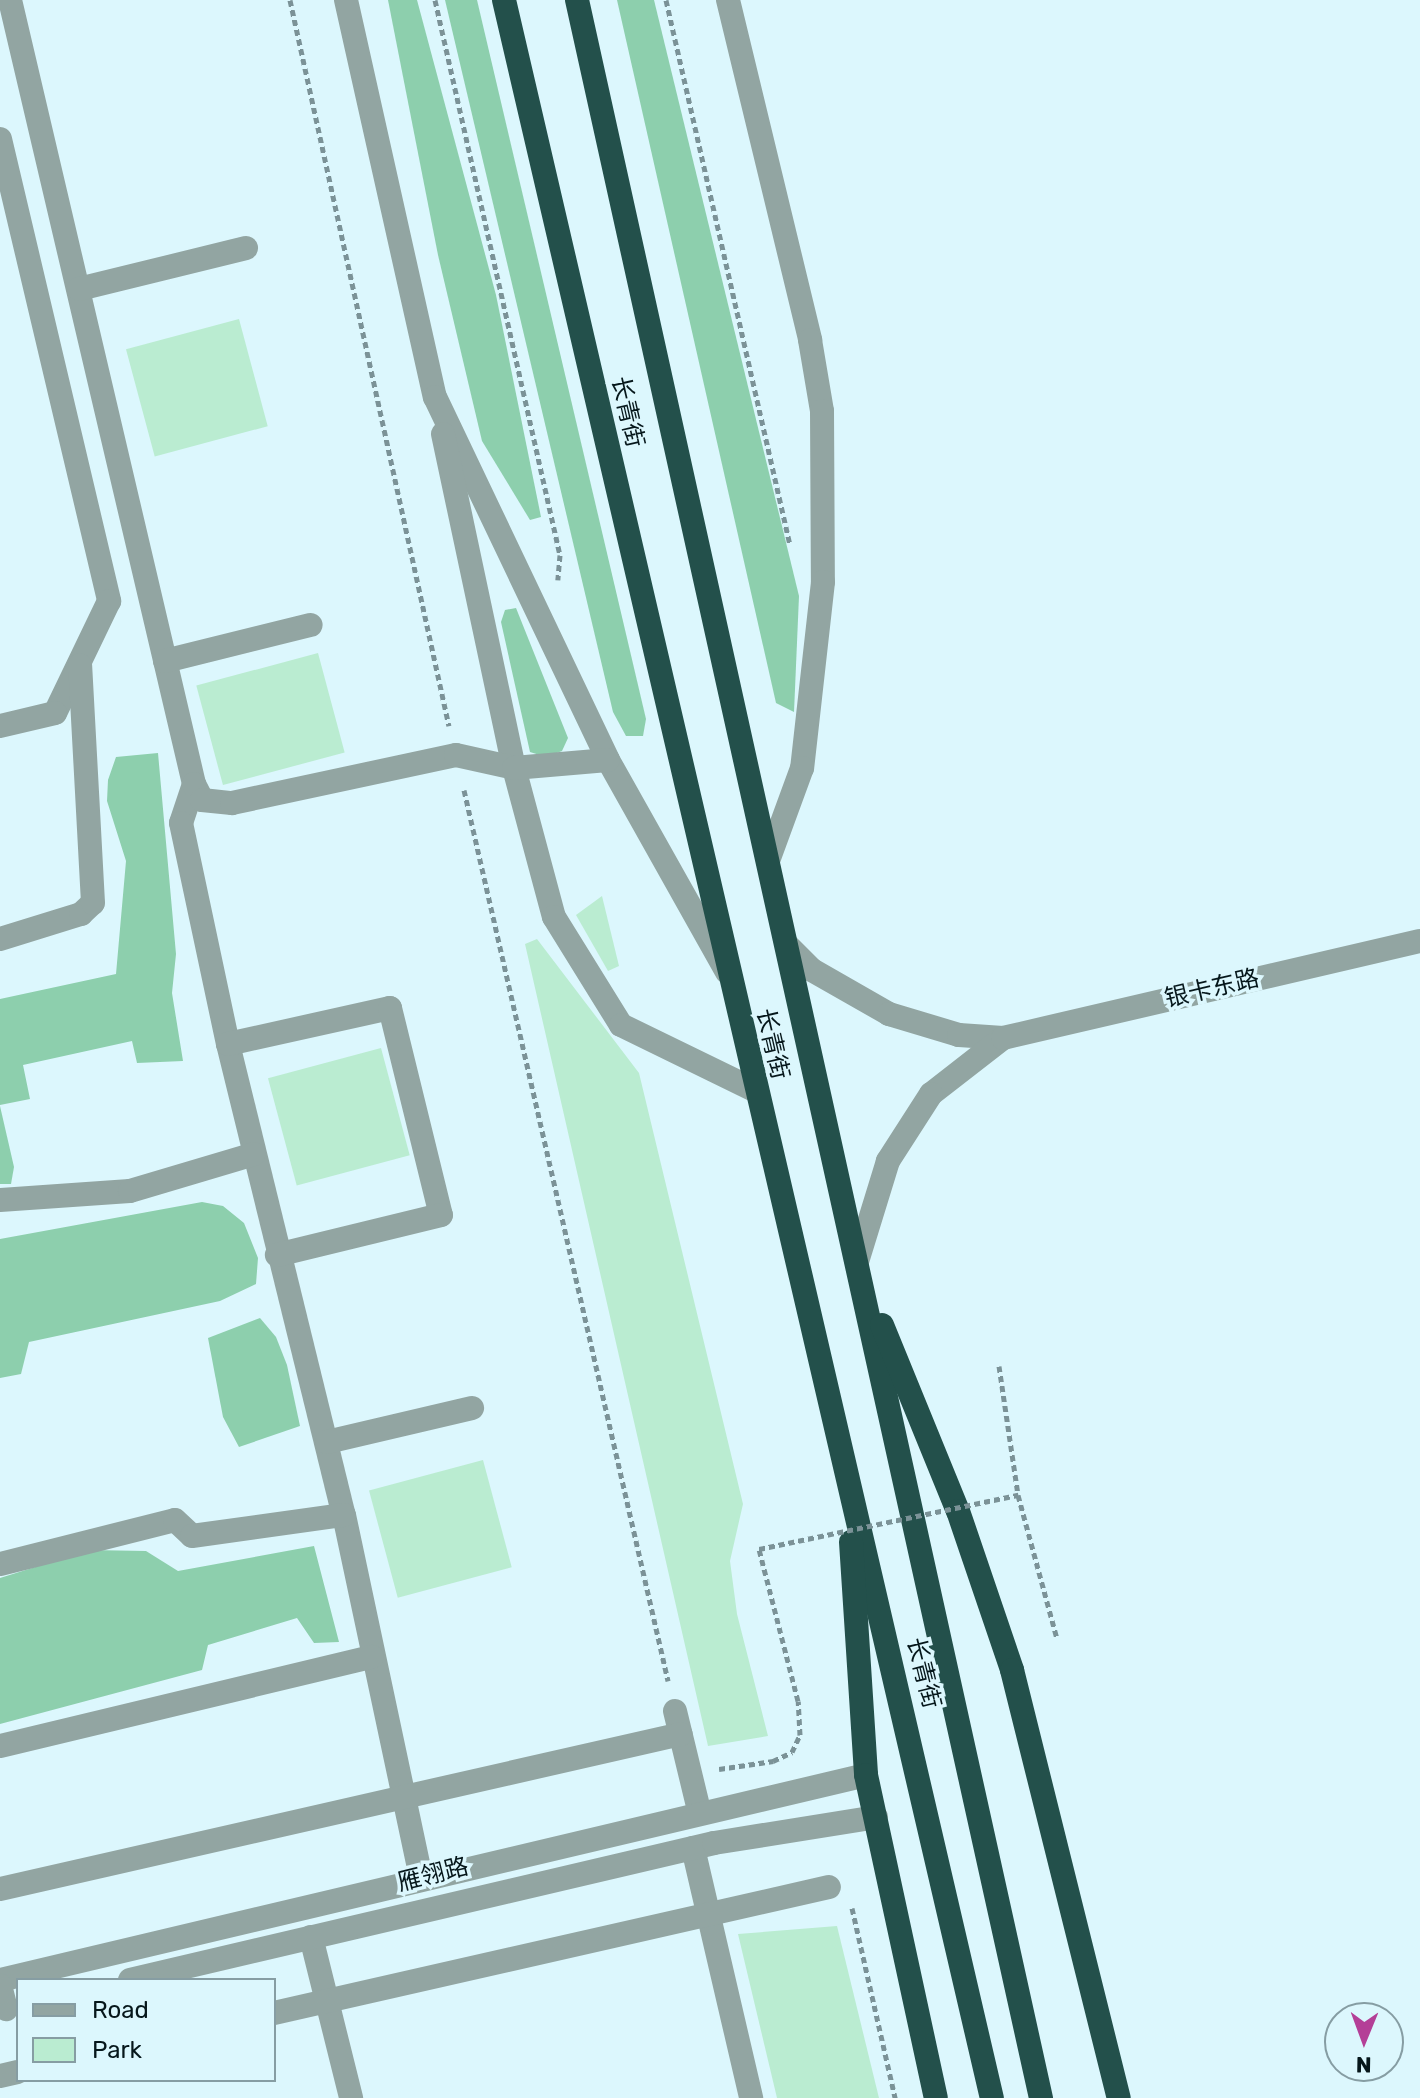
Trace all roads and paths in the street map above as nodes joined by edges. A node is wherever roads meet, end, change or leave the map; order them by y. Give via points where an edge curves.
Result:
1 (10, 0) edge
2 (290, 0) edge
3 (346, 0) edge
4 (435, 0) edge
5 (504, 0) edge
6 (577, 0) edge
7 (666, 0) edge
8 (728, 0) edge
9 (0, 139) edge
10 (246, 248) dead end
11 (79, 289) junction
12 (435, 397) junction
13 (793, 552) dead end
14 (558, 584) dead end
15 (311, 625) dead end
16 (165, 661) junction
17 (80, 663) junction
18 (0, 726) edge
19 (456, 755) junction
20 (608, 760) junction
21 (514, 768) junction
22 (438, 781) dead end
23 (194, 784) junction
24 (768, 861) junction
25 (0, 939) edge
26 (1420, 941) edge
27 (787, 945) junction
28 (727, 972) junction
29 (1003, 1038) junction
30 (228, 1044) junction
31 (754, 1090) junction
32 (254, 1154) junction
33 (0, 1200) edge
34 (277, 1255) junction
35 (857, 1262) junction
36 (999, 1366) dead end
37 (472, 1408) dead end
38 (327, 1442) junction
39 (846, 1472) junction
40 (1018, 1495) junction
41 (344, 1515) junction
42 (0, 1564) edge
43 (1057, 1639) dead end
44 (371, 1657) junction
45 (678, 1722) junction
46 (0, 1746) edge
47 (690, 1773) junction
48 (866, 1775) junction
49 (401, 1797) junction
50 (699, 1810) junction
51 (876, 1817) junction
52 (693, 1848) junction
53 (421, 1878) junction
54 (829, 1887) joint
55 (0, 1889) edge
56 (709, 1913) junction
57 (311, 1937) junction
58 (74, 1978) edge
59 (138, 1978) edge
60 (328, 2001) junction
61 (276, 2013) edge
62 (351, 2098) edge
63 (751, 2098) edge
64 (895, 2098) edge
65 (936, 2098) edge
66 (992, 2098) edge
67 (1041, 2098) edge
68 (1119, 2098) edge

1 - 11 street
2 - 19 path
3 - 12 street
4 - 14 path via 560,555
5 - 28 highway, 长青街
6 - 24 highway, 长青街
7 - 13 path via 782,526
8 - 24 street via 810,340 822,411 823,582 804,753
9 - 17 street via 109,601
10 - 11 street
11 - 16 street
12 - 20 street
12 - 21 street
15 - 16 street
16 - 23 street
17 - 18 street via 55,713
17 - 25 street via 93,903 81,914
19 - 21 street
19 - 22 street
19 - 23 street via 232,803 202,800
19 - 45 path
20 - 21 street
20 - 28 street
21 - 31 street via 554,917 621,1025
23 - 30 street via 181,823
24 - 27 highway, 长青街
26 - 29 street, 银卡东路
27 - 29 street via 812,970 889,1014 959,1035
27 - 35 highway, 长青街
28 - 31 highway, 长青街
29 - 35 street via 931,1094 888,1161
30 - 32 street
30 - 34 street via 390,1008 441,1215
31 - 39 highway, 长青街
32 - 33 street via 130,1191
32 - 34 street
34 - 38 street
35 - 67 highway, 长青街
35 - 68 highway via 958,1511 1012,1670
36 - 40 path
37 - 38 street
38 - 41 street
39 - 48 highway
39 - 66 highway, 长青街
40 - 43 path
40 - 47 path, bridge via 759,1549 798,1701 800,1735 792,1752 773,1761
41 - 42 street via 192,1536 175,1520
41 - 44 street
44 - 46 street
44 - 49 street
45 - 47 street
45 - 49 street
47 - 50 street
48 - 50 street, 雁翎路
48 - 51 highway
49 - 53 street
49 - 55 street
50 - 53 street, 雁翎路
51 - 52 street, 雁翎路
51 - 65 highway
52 - 56 street
52 - 57 street, 雁翎路
53 - 58 street, 雁翎路
54 - 56 street
54 - 64 path via 850,1901
56 - 60 street
56 - 63 street
57 - 59 street, 雁翎路
57 - 60 street
60 - 61 street
60 - 62 street

